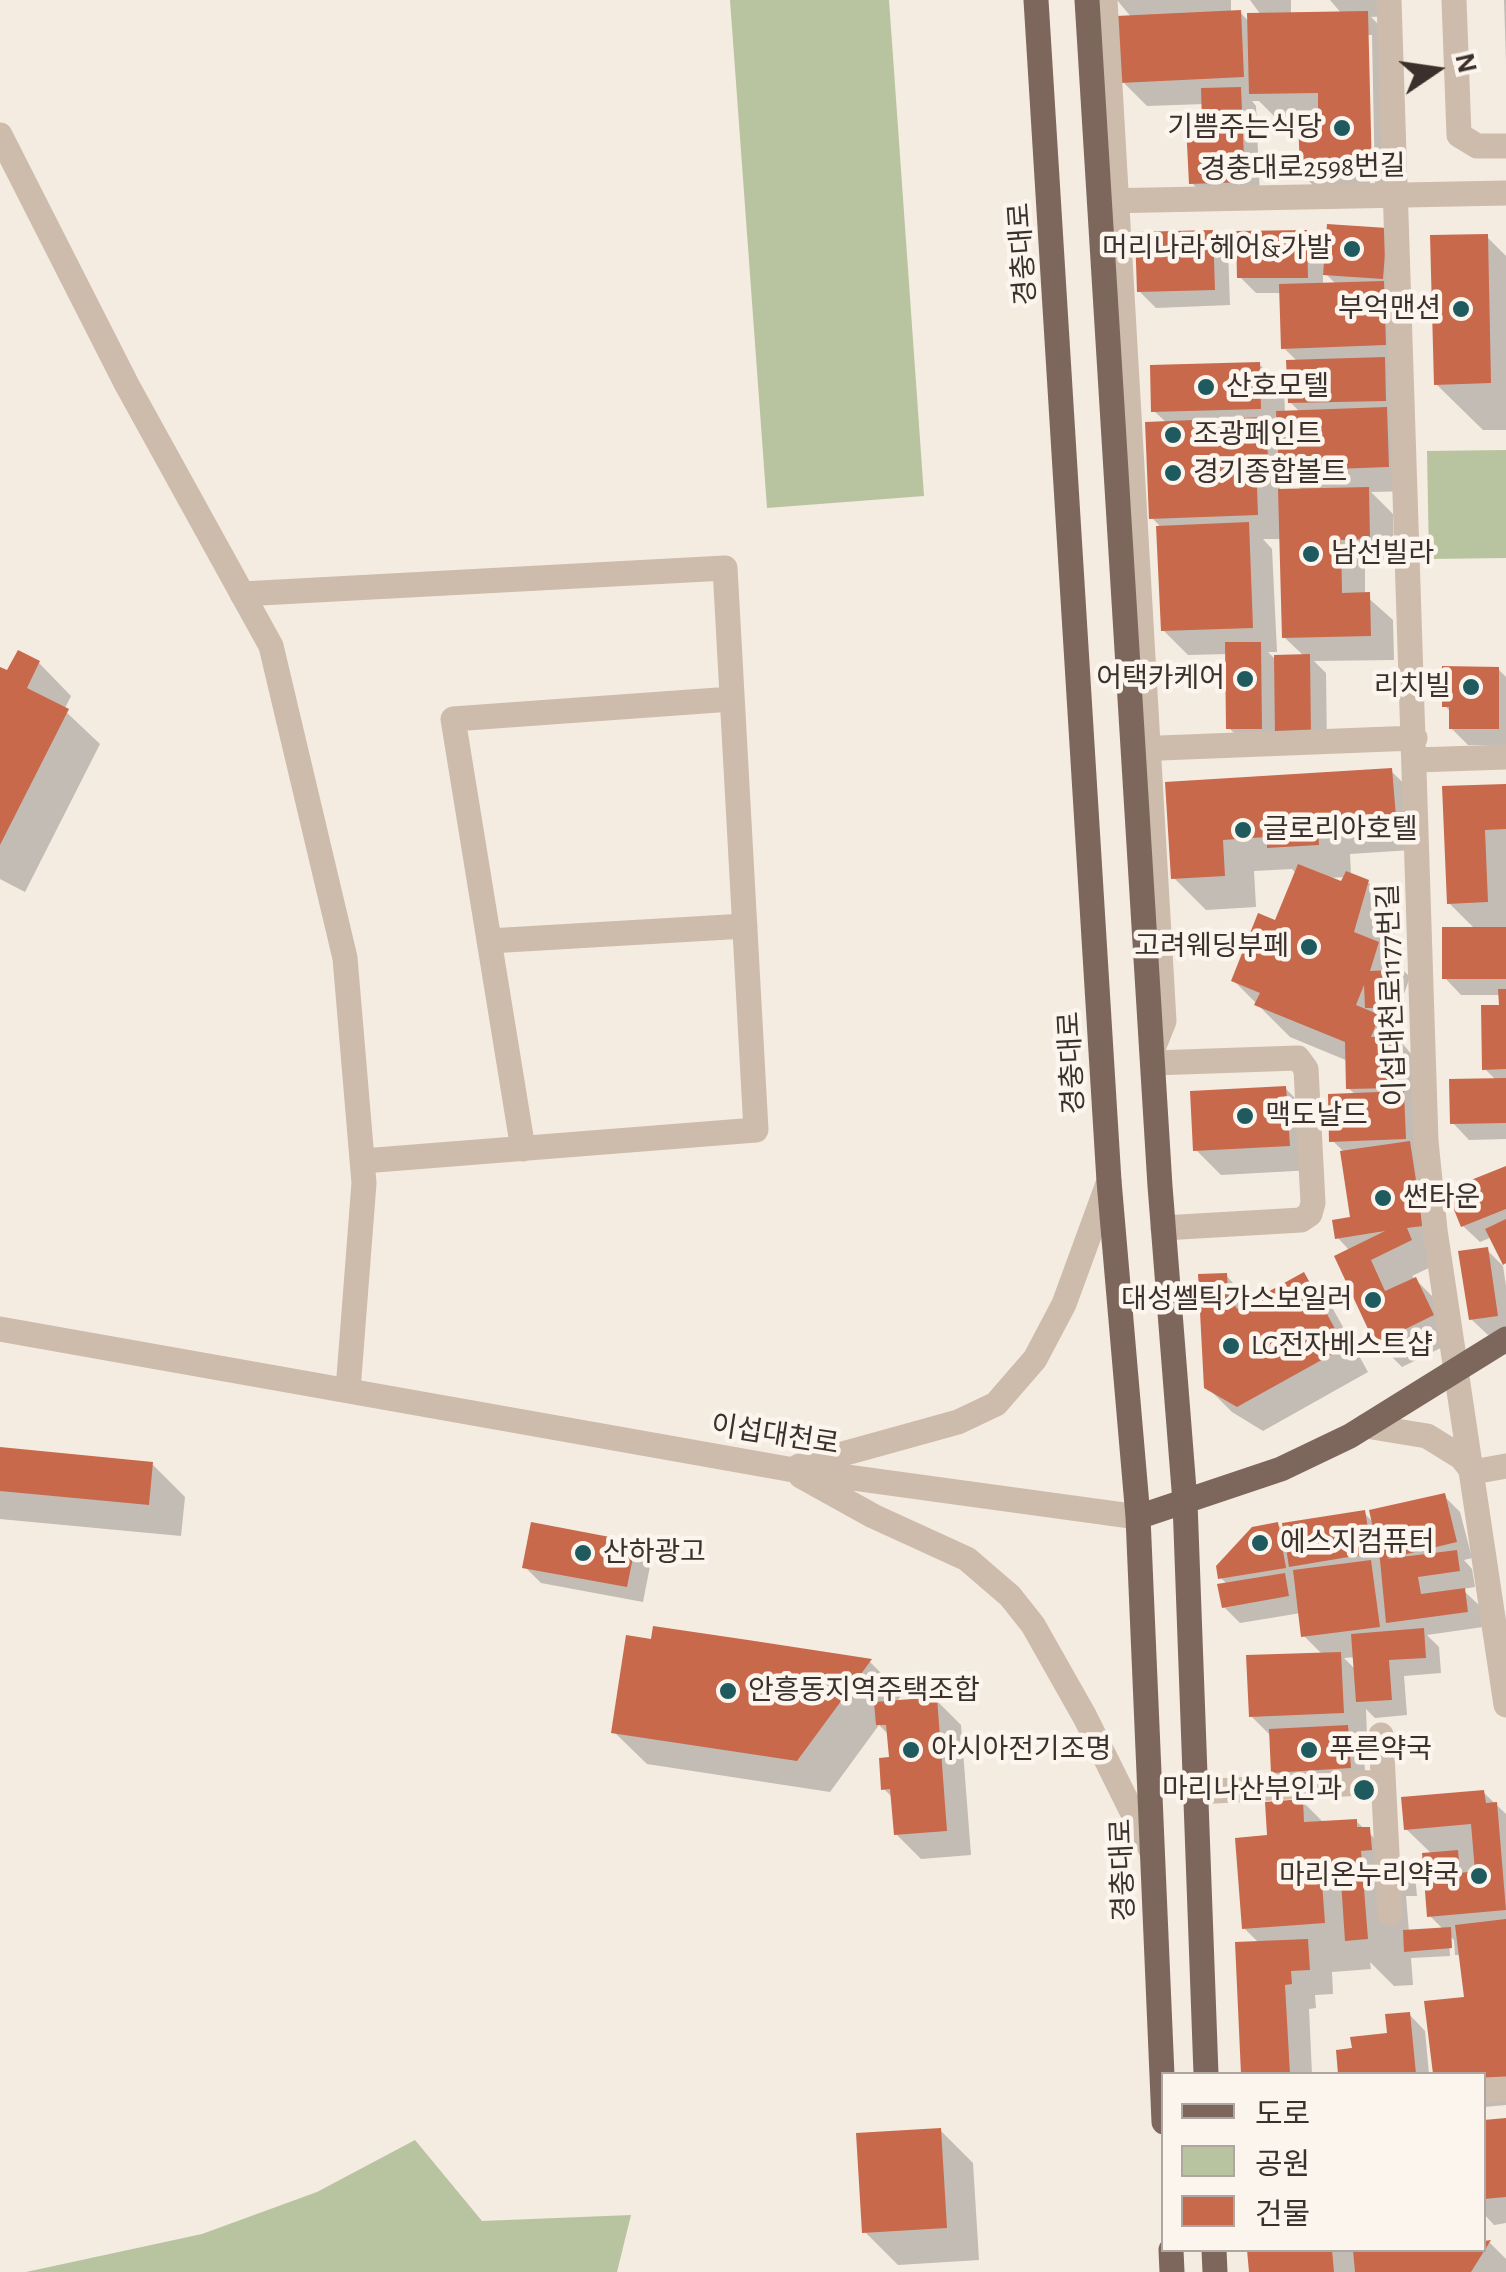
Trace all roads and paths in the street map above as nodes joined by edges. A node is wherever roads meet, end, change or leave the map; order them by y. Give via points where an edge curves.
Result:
1 (1036, 0) edge
2 (1087, 0) edge
3 (1105, 0) edge
4 (1389, 0) edge
5 (1454, 0) edge
6 (0, 135) edge
7 (1506, 146) edge
8 (1506, 194) edge
9 (1394, 196) junction
10 (1108, 201) junction
11 (242, 594) junction
12 (732, 699) junction
13 (1142, 749) junction
14 (1415, 749) junction
15 (1506, 758) edge
16 (744, 926) junction
17 (489, 941) junction
18 (1152, 1057) junction
19 (523, 1149) junction
20 (363, 1162) junction
21 (1109, 1181) junction
22 (1163, 1228) junction
23 (0, 1329) edge
24 (1506, 1339) edge
25 (1458, 1369) junction
26 (348, 1390) junction
27 (1366, 1426) junction
28 (1506, 1466) edge
29 (788, 1468) junction
30 (1473, 1472) junction
31 (1185, 1502) junction
32 (1138, 1518) junction
33 (1506, 1705) edge
34 (1381, 1734) dead end
35 (1381, 1782) junction
36 (1196, 1792) junction
37 (1152, 1852) junction
38 (1390, 1914) dead end
39 (1162, 2072) edge
40 (1206, 2072) edge

1 - 21 main road, 경충대로
2 - 10 main road
3 - 10 street
4 - 9 street, 이섭대천로1177번길
5 - 7 street via 1459,135 1477,146
6 - 11 street
8 - 9 street, 경충대로2598번길
9 - 10 street, 경충대로2598번길
9 - 14 street, 이섭대천로1177번길
10 - 13 main road
11 - 12 street via 725,568
11 - 20 street via 271,646 346,958
12 - 16 street
12 - 17 street via 453,719
13 - 14 street
13 - 18 main road
14 - 15 street
14 - 25 street, 이섭대천로1177번길 via 1426,1141
16 - 17 street
16 - 19 street via 756,1130
17 - 19 street
18 - 22 main road
18 - 22 street via 1298,1058 1306,1069 1310,1214 1300,1220
19 - 20 street
20 - 26 street
21 - 29 street via 1064,1304 1035,1360 996,1404 958,1422
21 - 32 main road, 경충대로
22 - 31 main road
23 - 26 street, 이섭대천로
24 - 25 main road, 이섭대천로
25 - 27 main road, 이섭대천로
25 - 30 street, 이섭대천로1177번길
26 - 29 street, 이섭대천로
27 - 30 street via 1427,1436
27 - 31 main road, 이섭대천로 via 1281,1469
28 - 30 street
29 - 32 street, 이섭대천로
29 - 37 street via 967,1559 1010,1596 1076,1702
30 - 33 street, 이섭대천로1177번길
31 - 32 main road, 이섭대천로
31 - 36 main road
32 - 37 main road, 경충대로
34 - 35 street
35 - 36 street
35 - 38 street
36 - 40 main road
37 - 39 main road, 경충대로

